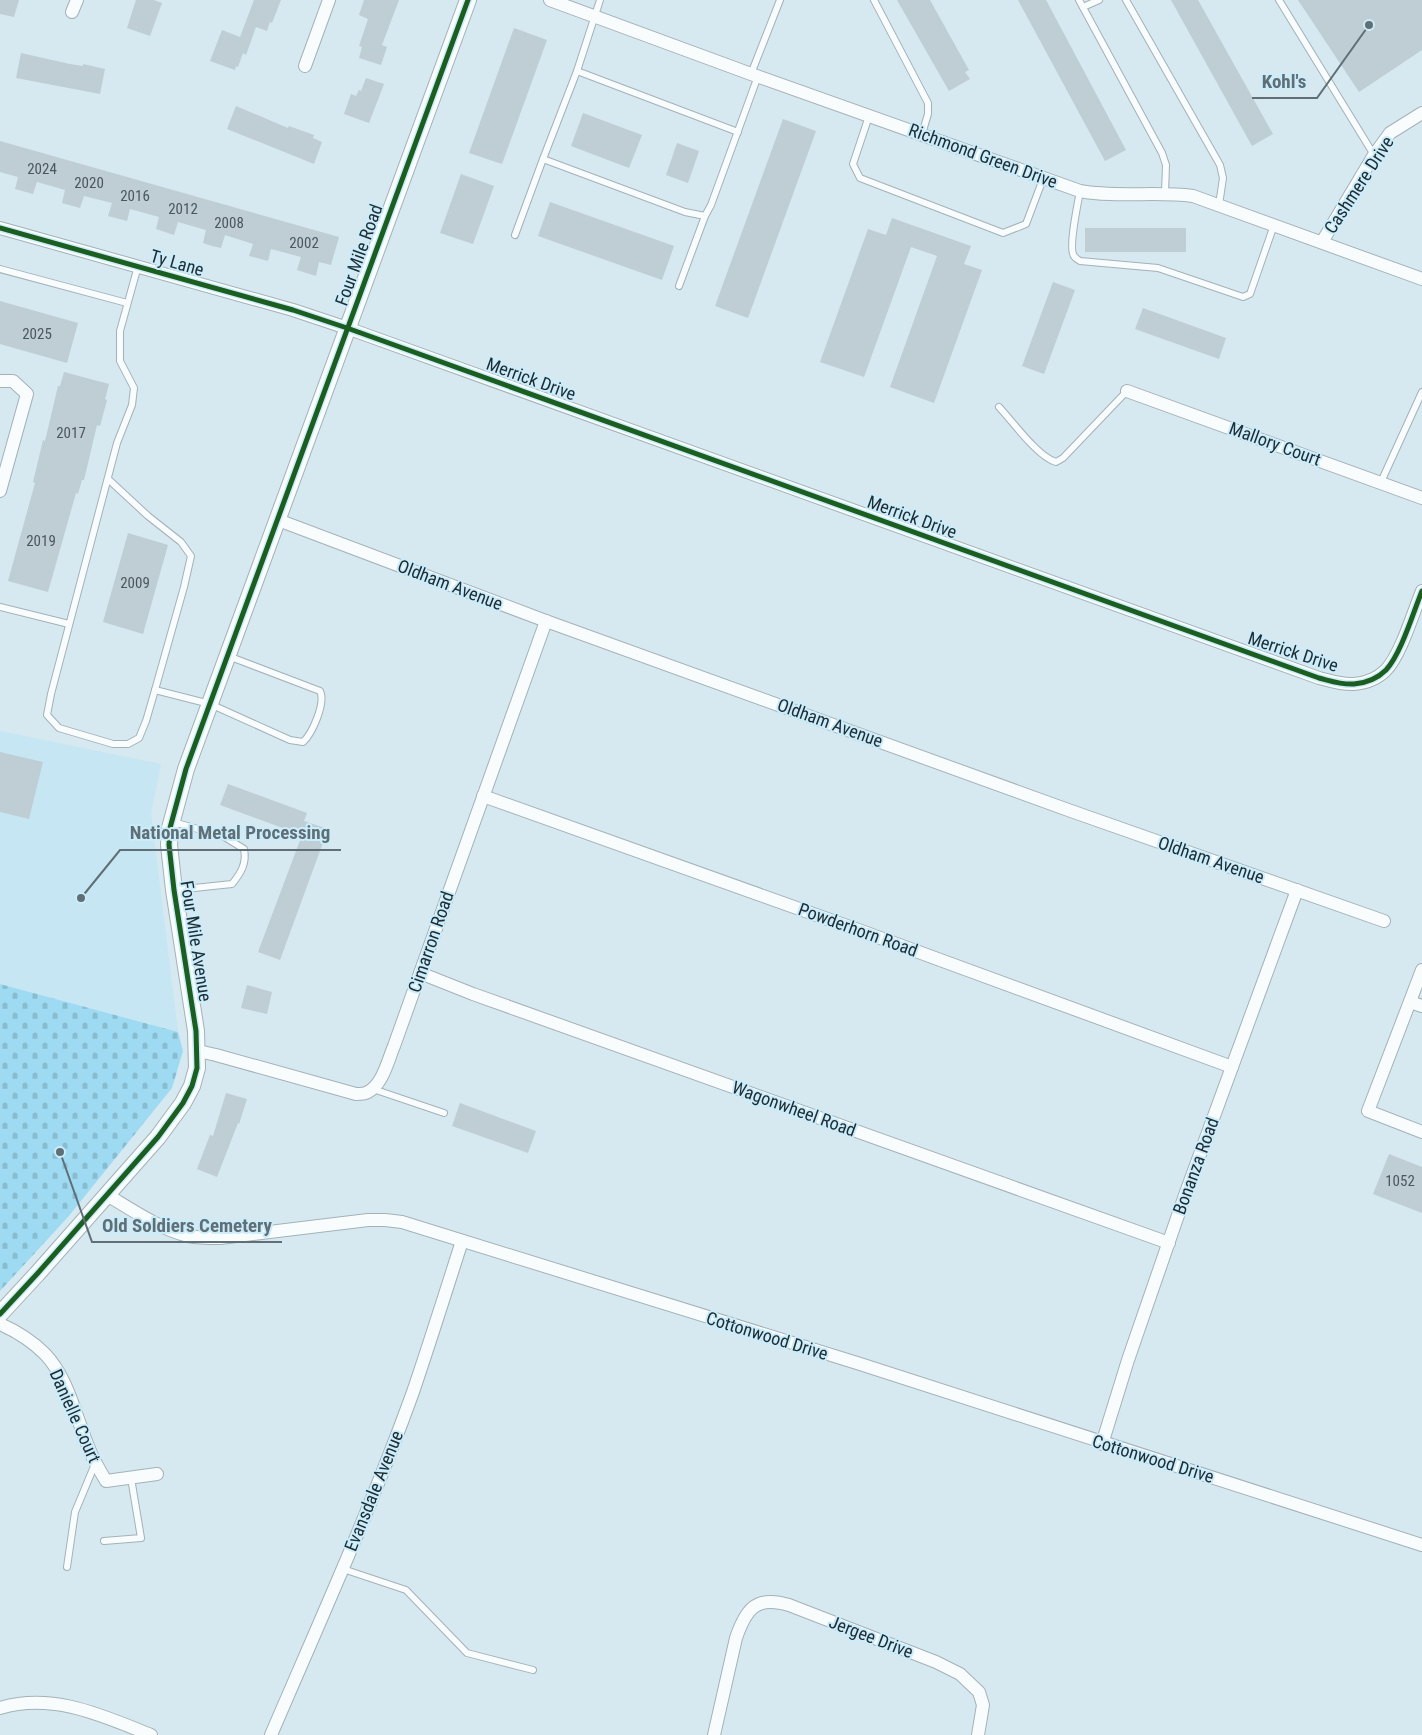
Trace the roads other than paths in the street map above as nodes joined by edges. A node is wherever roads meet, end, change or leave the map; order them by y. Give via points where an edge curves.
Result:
1 (329, 0) edge
2 (468, 0) edge
3 (550, 0) edge
4 (600, 0) edge
5 (780, 0) edge
6 (874, 0) edge
7 (1079, 0) edge
8 (1099, 0) edge
9 (1126, 0) edge
10 (1279, 0) edge
11 (1083, 7) junction
12 (594, 17) junction
13 (305, 66) dead end
14 (577, 71) junction
15 (754, 75) junction
16 (1422, 113) edge
17 (869, 116) junction
18 (738, 132) junction
19 (922, 134) junction
20 (1374, 155) junction
21 (543, 160) junction
22 (1043, 179) junction
23 (1080, 191) junction
24 (1165, 193) junction
25 (1219, 205) junction
26 (705, 216) junction
27 (1274, 225) junction
28 (0, 228) edge
29 (515, 235) dead end
30 (1322, 242) junction
31 (138, 266) junction
32 (0, 269) edge
33 (1422, 279) edge
34 (680, 286) dead end
35 (127, 303) junction
36 (347, 328) junction
37 (0, 381) edge
38 (1127, 391) joint
39 (1422, 392) edge
40 (999, 407) dead end
41 (108, 479) junction
42 (1381, 482) junction
43 (0, 491) edge
44 (1422, 498) edge
45 (278, 520) junction
46 (1422, 592) edge
47 (0, 607) edge
48 (546, 621) junction
49 (69, 624) junction
50 (227, 656) junction
51 (155, 690) junction
52 (210, 704) junction
53 (483, 796) junction
54 (172, 822) junction
55 (174, 890) junction
56 (1297, 890) junction
57 (1384, 921) dead end
58 (1422, 970) edge
59 (420, 974) junction
60 (1416, 1004) edge
61 (198, 1051) junction
62 (1232, 1067) junction
63 (372, 1089) junction
64 (444, 1113) dead end
65 (1422, 1132) edge
66 (107, 1195) junction
67 (462, 1241) junction
68 (1169, 1243) junction
69 (0, 1314) edge
70 (0, 1324) edge
71 (1102, 1444) junction
72 (96, 1463) junction
73 (157, 1474) dead end
74 (131, 1478) junction
75 (104, 1540) dead end
76 (1422, 1545) edge
77 (67, 1567) dead end
78 (343, 1569) junction
79 (533, 1670) dead end
80 (0, 1708) edge
81 (151, 1735) edge
82 (272, 1735) edge
83 (714, 1735) edge
84 (978, 1735) edge

1 - 13 street
2 - 36 street, Four Mile Road
3 - 12 street, Richmond Green Drive
4 - 12 lane
5 - 15 lane
6 - 19 lane via 928,103
7 - 11 lane
8 - 11 lane
9 - 25 lane via 1220,165 1223,178
10 - 20 lane
11 - 24 lane via 1162,153 1166,165
12 - 14 lane
12 - 15 street, Richmond Green Drive
14 - 18 lane
14 - 21 lane
15 - 17 street, Richmond Green Drive
15 - 18 lane
16 - 20 street, Cashmere Drive via 1390,133
17 - 19 street, Richmond Green Drive
17 - 22 lane via 853,164 860,178 1003,233 1026,224
18 - 26 lane
19 - 22 street, Richmond Green Drive
20 - 30 street, Cashmere Drive
21 - 26 lane via 684,212
21 - 29 lane
22 - 23 street, Richmond Green Drive
23 - 24 street, Richmond Green Drive via 1116,195
23 - 27 lane via 1072,241 1075,258 1158,268 1243,297 1250,294
24 - 25 street, Richmond Green Drive via 1193,196
25 - 27 street, Richmond Green Drive
26 - 34 lane
27 - 30 street, Richmond Green Drive
28 - 31 street, Ty Lane
30 - 33 street, Richmond Green Drive
31 - 35 lane
31 - 36 street, Ty Lane
32 - 35 lane
35 - 41 lane via 120,331 120,361 134,388 132,405
36 - 45 street, Four Mile Road
36 - 46 street, Merrick Drive via 1338,683 1369,681 1387,669
37 - 43 street via 13,381 27,394
38 - 40 lane via 1056,462 1040,452
38 - 42 street, Mallory Court
39 - 42 lane
41 - 49 lane
41 - 51 lane via 181,542 192,556
42 - 44 street, Mallory Court
45 - 48 street, Oldham Avenue
45 - 50 street, Four Mile Avenue
47 - 49 lane
48 - 53 street, Cimarron Road
48 - 56 street, Oldham Avenue
49 - 51 lane via 47,715 58,728 113,744 128,744 139,738
50 - 52 street, Four Mile Avenue
50 - 52 lane via 320,691 322,702 303,742 290,740
51 - 52 lane
52 - 54 street, Four Mile Avenue via 186,769
53 - 59 street, Cimarron Road
53 - 62 street, Powderhorn Road
54 - 55 street, Four Mile Avenue via 169,845
54 - 55 lane via 223,836 244,849 246,859 232,884
55 - 61 street, Four Mile Avenue
56 - 57 street, Oldham Avenue
56 - 62 street, Bonanza Road
58 - 60 street
59 - 63 street, Cimarron Road via 382,1074
59 - 68 street, Wagonwheel Road
60 - 65 street via 1368,1111
61 - 63 street via 345,1092 356,1094
61 - 66 street, Four Mile Avenue via 192,1086 183,1103
62 - 68 street, Bonanza Road
63 - 64 lane
66 - 67 street, Cottonwood Drive via 173,1230 203,1238 385,1220
66 - 69 street, Four Mile Avenue
67 - 71 street, Cottonwood Drive
67 - 78 street, Evansdale Avenue via 412,1392
68 - 71 street, Bonanza Road
70 - 72 street, Danielle Court via 33,1344 56,1369
71 - 76 street, Cottonwood Drive
72 - 74 street, Danielle Court via 106,1481
72 - 77 lane via 76,1512
73 - 74 street, Danielle Court
74 - 75 lane via 141,1538
78 - 79 lane via 406,1590 467,1653
78 - 82 street, Evansdale Avenue
80 - 81 street via 40,1702 58,1704 94,1713
83 - 84 street, Jergee Drive via 736,1638 746,1615 756,1605 776,1601 960,1674 979,1692 983,1706

